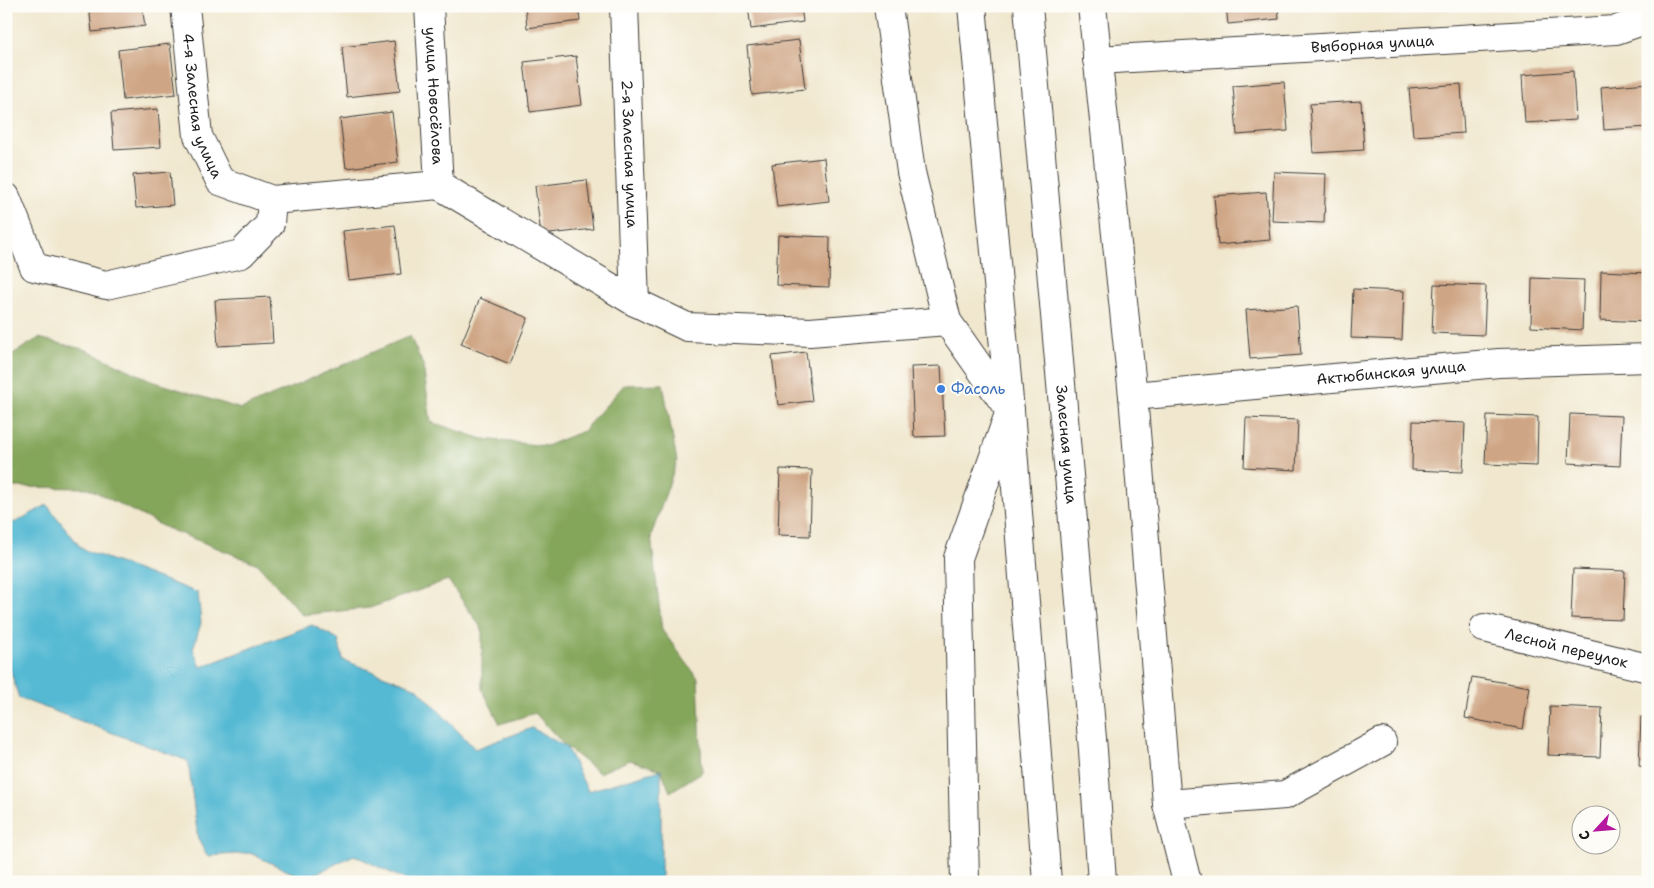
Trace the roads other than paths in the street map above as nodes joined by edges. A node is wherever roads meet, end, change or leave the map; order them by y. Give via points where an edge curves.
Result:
1 (185, 6) edge
2 (429, 6) edge
3 (624, 6) edge
4 (888, 6) edge
5 (972, 6) edge
6 (1028, 6) edge
7 (1092, 6) edge
8 (1648, 19) edge
9 (1097, 60) junction
10 (439, 185) junction
11 (6, 197) edge
12 (272, 200) junction
13 (635, 302) junction
14 (947, 321) junction
15 (1648, 358) edge
16 (1133, 396) junction
17 (1010, 412) junction
18 (1484, 628) dead end
19 (1648, 668) edge
20 (1382, 742) dead end
21 (1167, 804) junction
22 (965, 882) edge
23 (1046, 882) edge
24 (1102, 882) edge
25 (1188, 882) edge

1 - 12 street, 4-я Залесная улица via 198,136 220,181
2 - 10 street, улица Новосёлова
3 - 13 street, 2-я Залесная улица
4 - 14 street via 911,172
5 - 17 street
6 - 24 street, Залесная улица
7 - 9 street
8 - 9 street, Выборная улица via 1616,30
9 - 16 street
10 - 12 street
10 - 13 street
11 - 12 street via 34,267 106,285 241,254 270,224
13 - 14 street via 687,327 810,332
14 - 17 street
15 - 16 street, Актюбинская улица via 1499,363
16 - 21 street
17 - 22 street via 958,558
17 - 23 street
18 - 19 street, Лесной переулок
20 - 21 street via 1285,795
21 - 25 street

